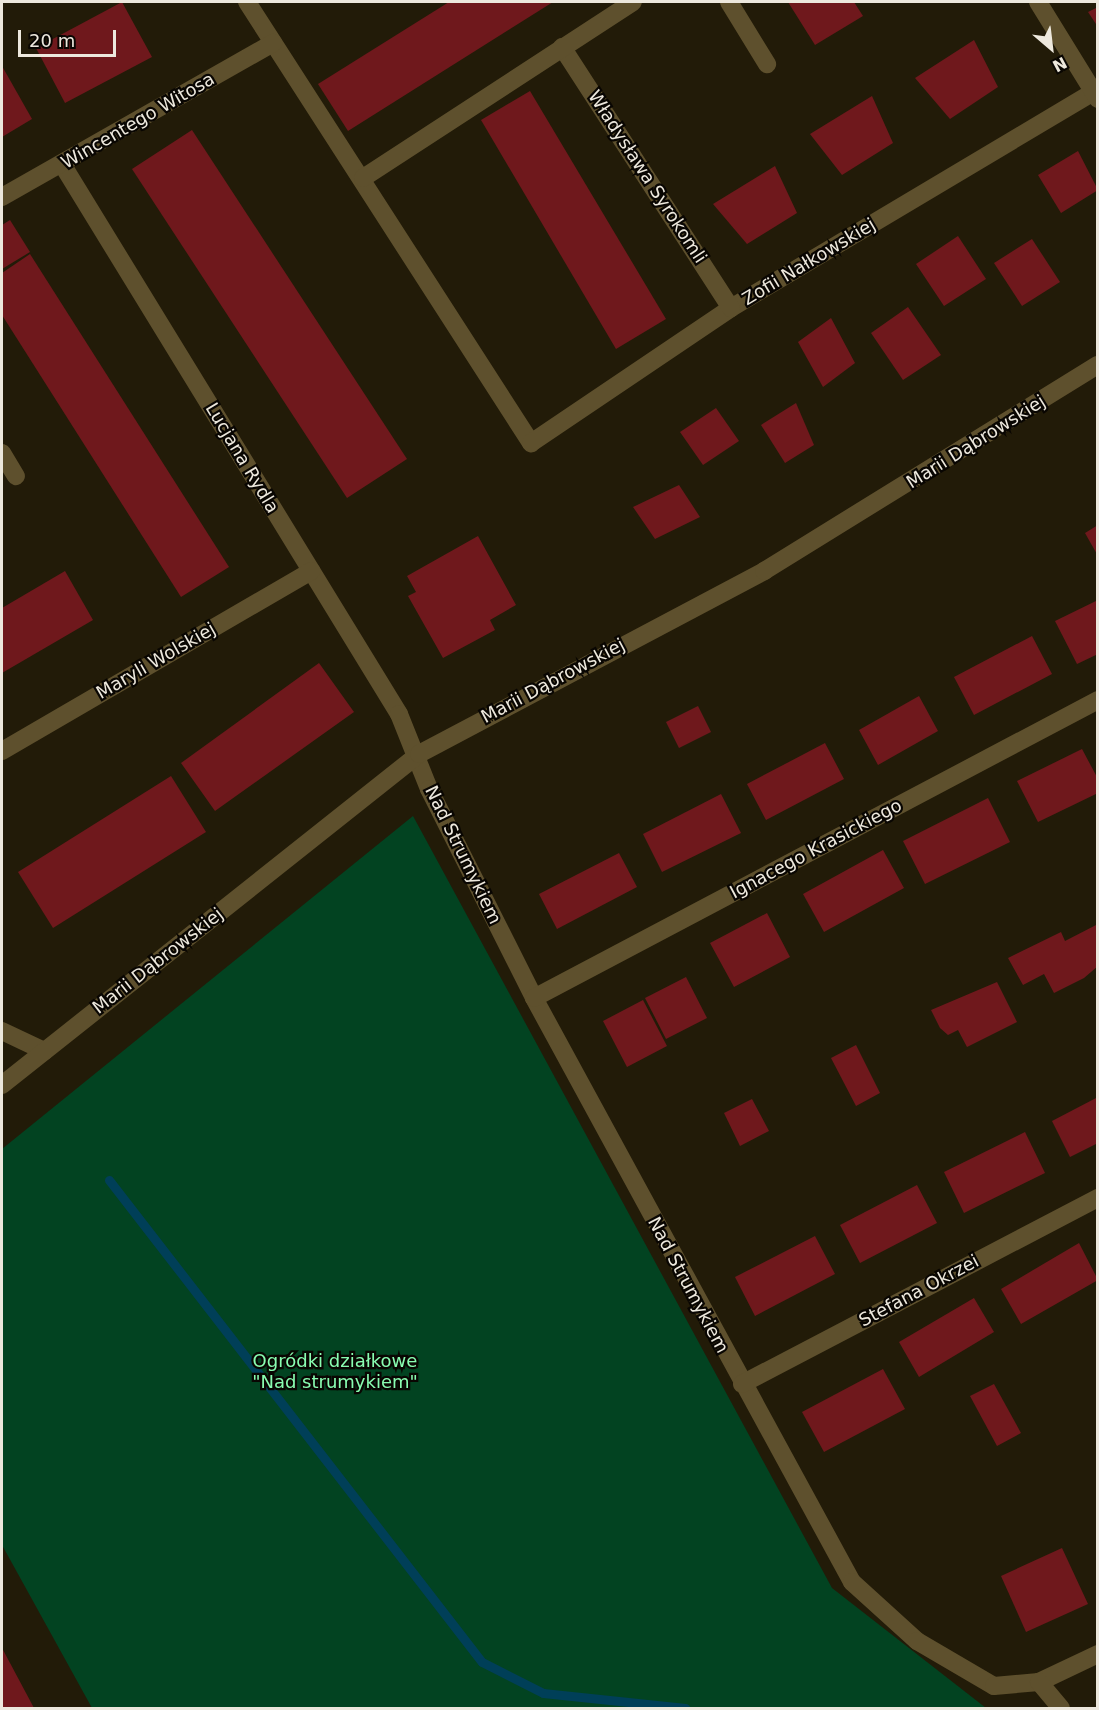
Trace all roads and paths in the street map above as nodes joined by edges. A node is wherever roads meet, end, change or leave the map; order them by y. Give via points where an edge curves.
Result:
1 (247, 2) edge
2 (633, 2) edge
3 (729, 2) edge
4 (1038, 2) edge
5 (273, 43) junction
6 (562, 47) junction
7 (767, 64) dead end
8 (1095, 95) edge
9 (62, 164) junction
10 (363, 178) junction
11 (2, 197) edge
12 (731, 308) junction
13 (1098, 365) edge
14 (2, 453) edge
15 (16, 476) dead end
16 (311, 571) junction
17 (1098, 700) edge
18 (2, 751) edge
19 (419, 754) junction
20 (534, 998) junction
21 (2, 1031) edge
22 (44, 1051) junction
23 (2, 1084) edge
24 (1098, 1198) edge
25 (742, 1384) junction
26 (1098, 1654) edge
27 (1039, 1682) junction
28 (1061, 1708) edge

1 - 5 street
2 - 6 street
3 - 7 street
4 - 8 street
5 - 9 street, Wincentego Witosa
5 - 10 street
6 - 10 street
6 - 12 street, Władysława Syrokomli
8 - 12 street, Zofii Nałkowskiej
9 - 11 street, Wincentego Witosa
9 - 16 street, Lucjana Rydla
10 - 12 street, Zofii Nałkowskiej via 531,443
13 - 19 street, Marii Dąbrowskiej via 764,571
14 - 15 street
16 - 18 street, Maryli Wolskiej
16 - 19 street, Lucjana Rydla
17 - 20 street, Ignacego Krasickiego
19 - 20 street, Nad Strumykiem via 429,789
19 - 22 street, Marii Dąbrowskiej
20 - 25 street, Nad Strumykiem
21 - 22 street
22 - 23 street, Marii Dąbrowskiej
24 - 25 street, Stefana Okrzei
25 - 27 street, Nad Strumykiem via 852,1582 917,1641 994,1686
26 - 27 street
27 - 28 street

